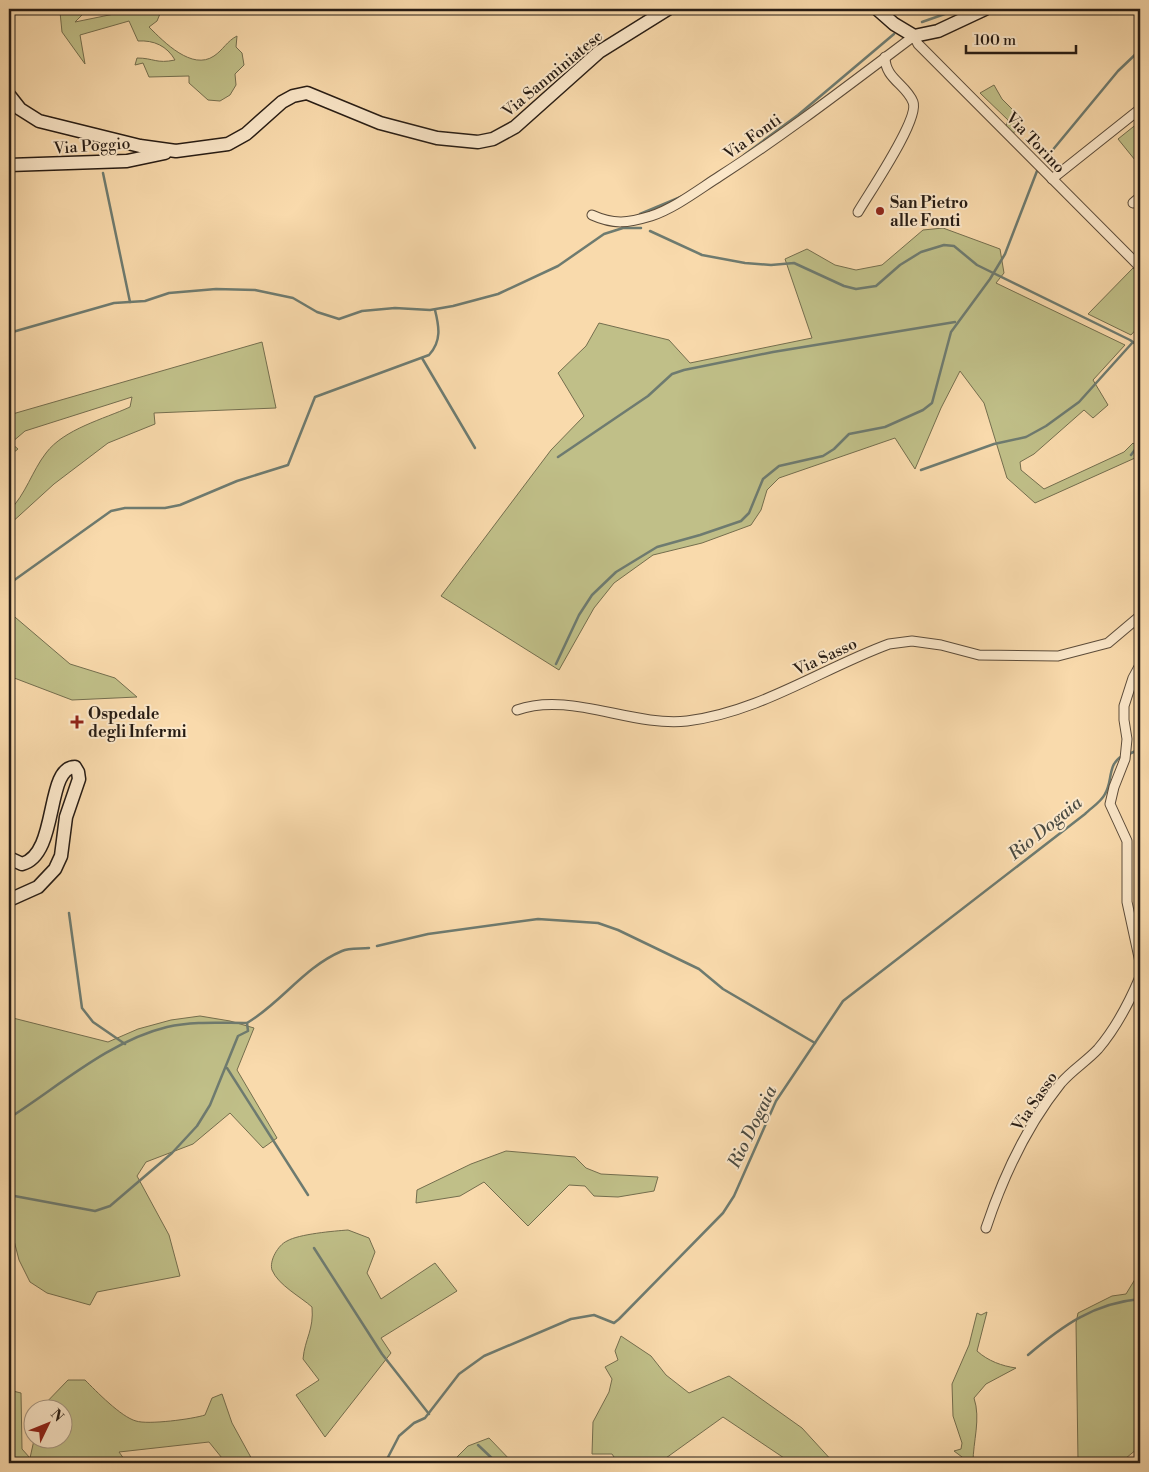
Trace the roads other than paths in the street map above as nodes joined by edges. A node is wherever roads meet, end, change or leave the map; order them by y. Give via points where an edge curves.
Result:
1 (668, 9) edge
2 (877, 9) edge
3 (986, 9) edge
4 (914, 36) junction
5 (885, 57) junction
6 (9, 95) edge
7 (1140, 108) edge
8 (176, 151) junction
9 (9, 165) edge
10 (1052, 179) junction
11 (1140, 197) edge
12 (1133, 203) dead end
13 (858, 212) dead end
14 (592, 215) dead end
15 (1140, 267) edge
16 (1140, 616) edge
17 (1140, 665) edge
18 (517, 710) dead end
19 (9, 858) edge
20 (9, 900) edge
21 (1140, 962) edge
22 (1140, 977) edge
23 (986, 1228) dead end

1 - 8 main road, Via Sanminiatese via 599,52 524,120 486,141 464,142 414,132 362,117 307,93 282,102 246,134 228,144
2 - 4 main road
3 - 4 main road via 938,31
4 - 5 street, Via Fonti
4 - 10 street, Via Torino via 918,44
5 - 13 street via 887,71 911,97 914,106 893,155
5 - 14 street, Via Fonti via 748,158 690,196 652,215 623,222 608,222
6 - 8 main road, Via Sanminiatese via 20,109 40,121 140,146
7 - 10 street
8 - 9 main road, Via Poggio via 127,161
10 - 15 street, Via Torino
11 - 12 street
16 - 18 street, Via Sasso via 1108,643 1058,656 979,655 912,641 889,644 733,713 685,721 638,719 554,704 531,705
17 - 21 street via 1124,706 1125,759 1110,804 1127,841 1127,902
19 - 20 main road via 22,864 33,859 48,828 60,778 69,767 75,767 79,779 66,816 61,856 55,869 38,887
22 - 23 street, Via Sasso via 1114,1028 1098,1049 1062,1081 1041,1112 1006,1177

